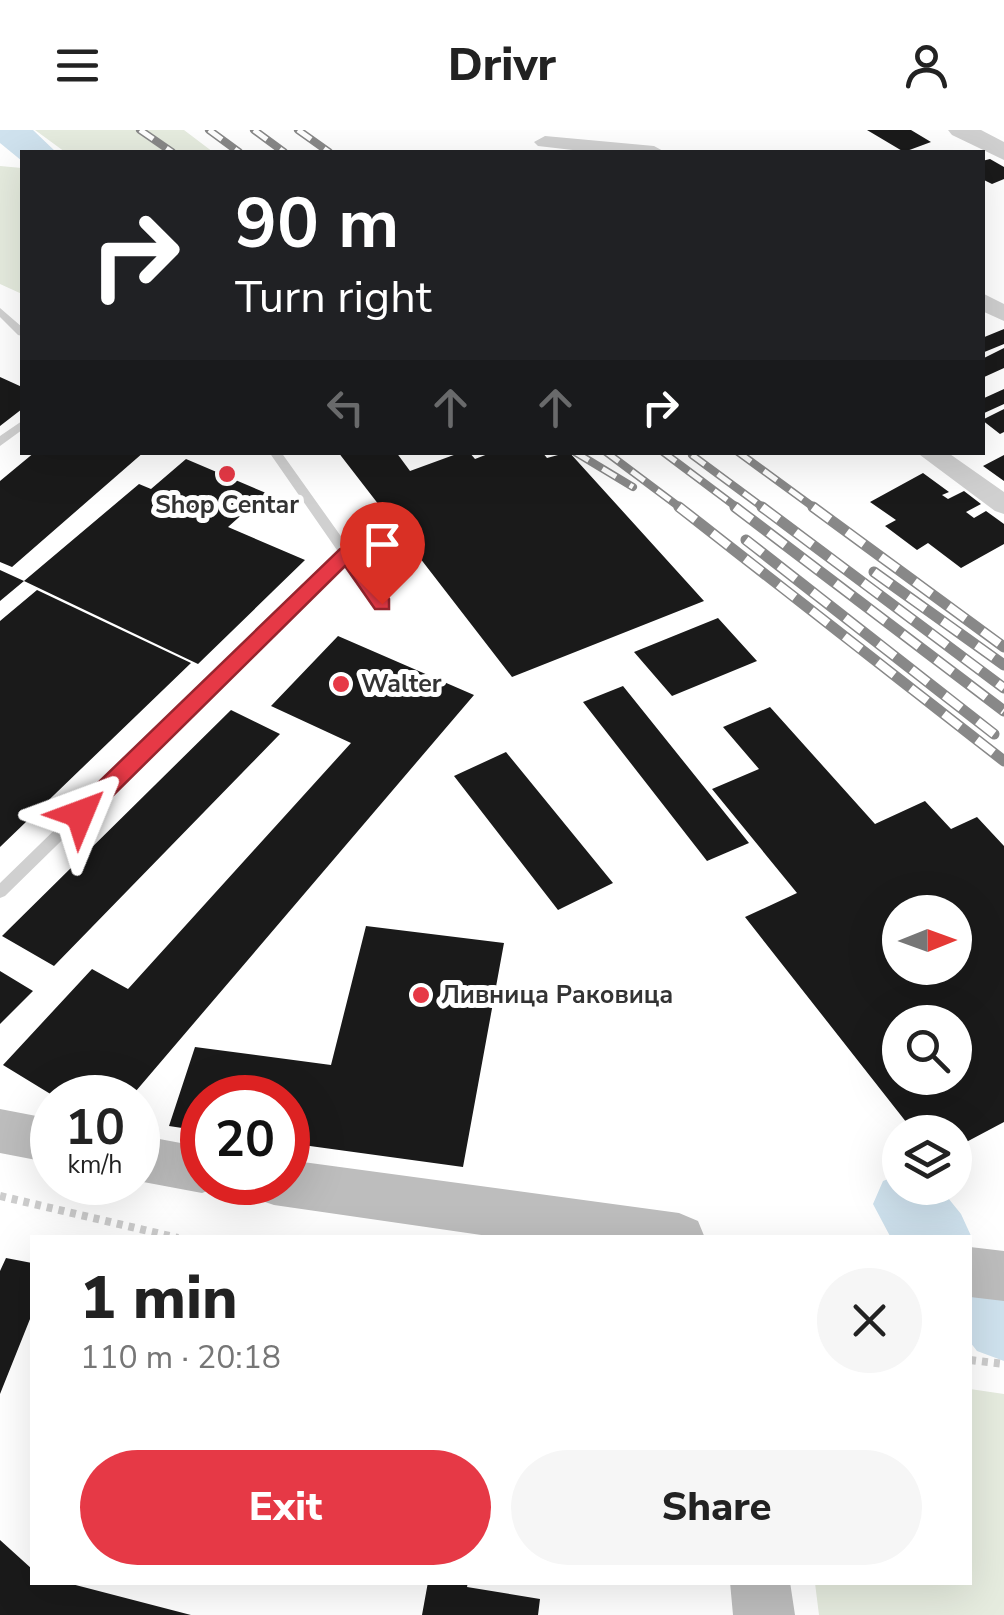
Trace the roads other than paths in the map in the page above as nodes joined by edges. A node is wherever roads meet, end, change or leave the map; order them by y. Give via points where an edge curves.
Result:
1 (961, 130) edge
2 (544, 142) edge
3 (632, 150) edge
4 (1004, 152) edge
5 (0, 311) edge
6 (20, 331) edge
7 (20, 427) edge
8 (0, 442) edge
9 (277, 455) edge
10 (933, 455) edge
11 (1004, 505) edge
12 (347, 553) junction
13 (382, 604) dead end
14 (0, 892) edge
15 (0, 1131) edge
16 (30, 1137) edge
17 (310, 1187) edge
18 (657, 1235) edge
19 (972, 1272) edge
20 (1004, 1276) edge
21 (760, 1585) edge
22 (764, 1615) edge

1 - 4 street
2 - 3 street
5 - 6 lane
7 - 8 lane
9 - 12 lane
10 - 11 street
12 - 13 lane
12 - 14 lane
15 - 16 main road
17 - 18 main road
19 - 20 main road
21 - 22 main road

